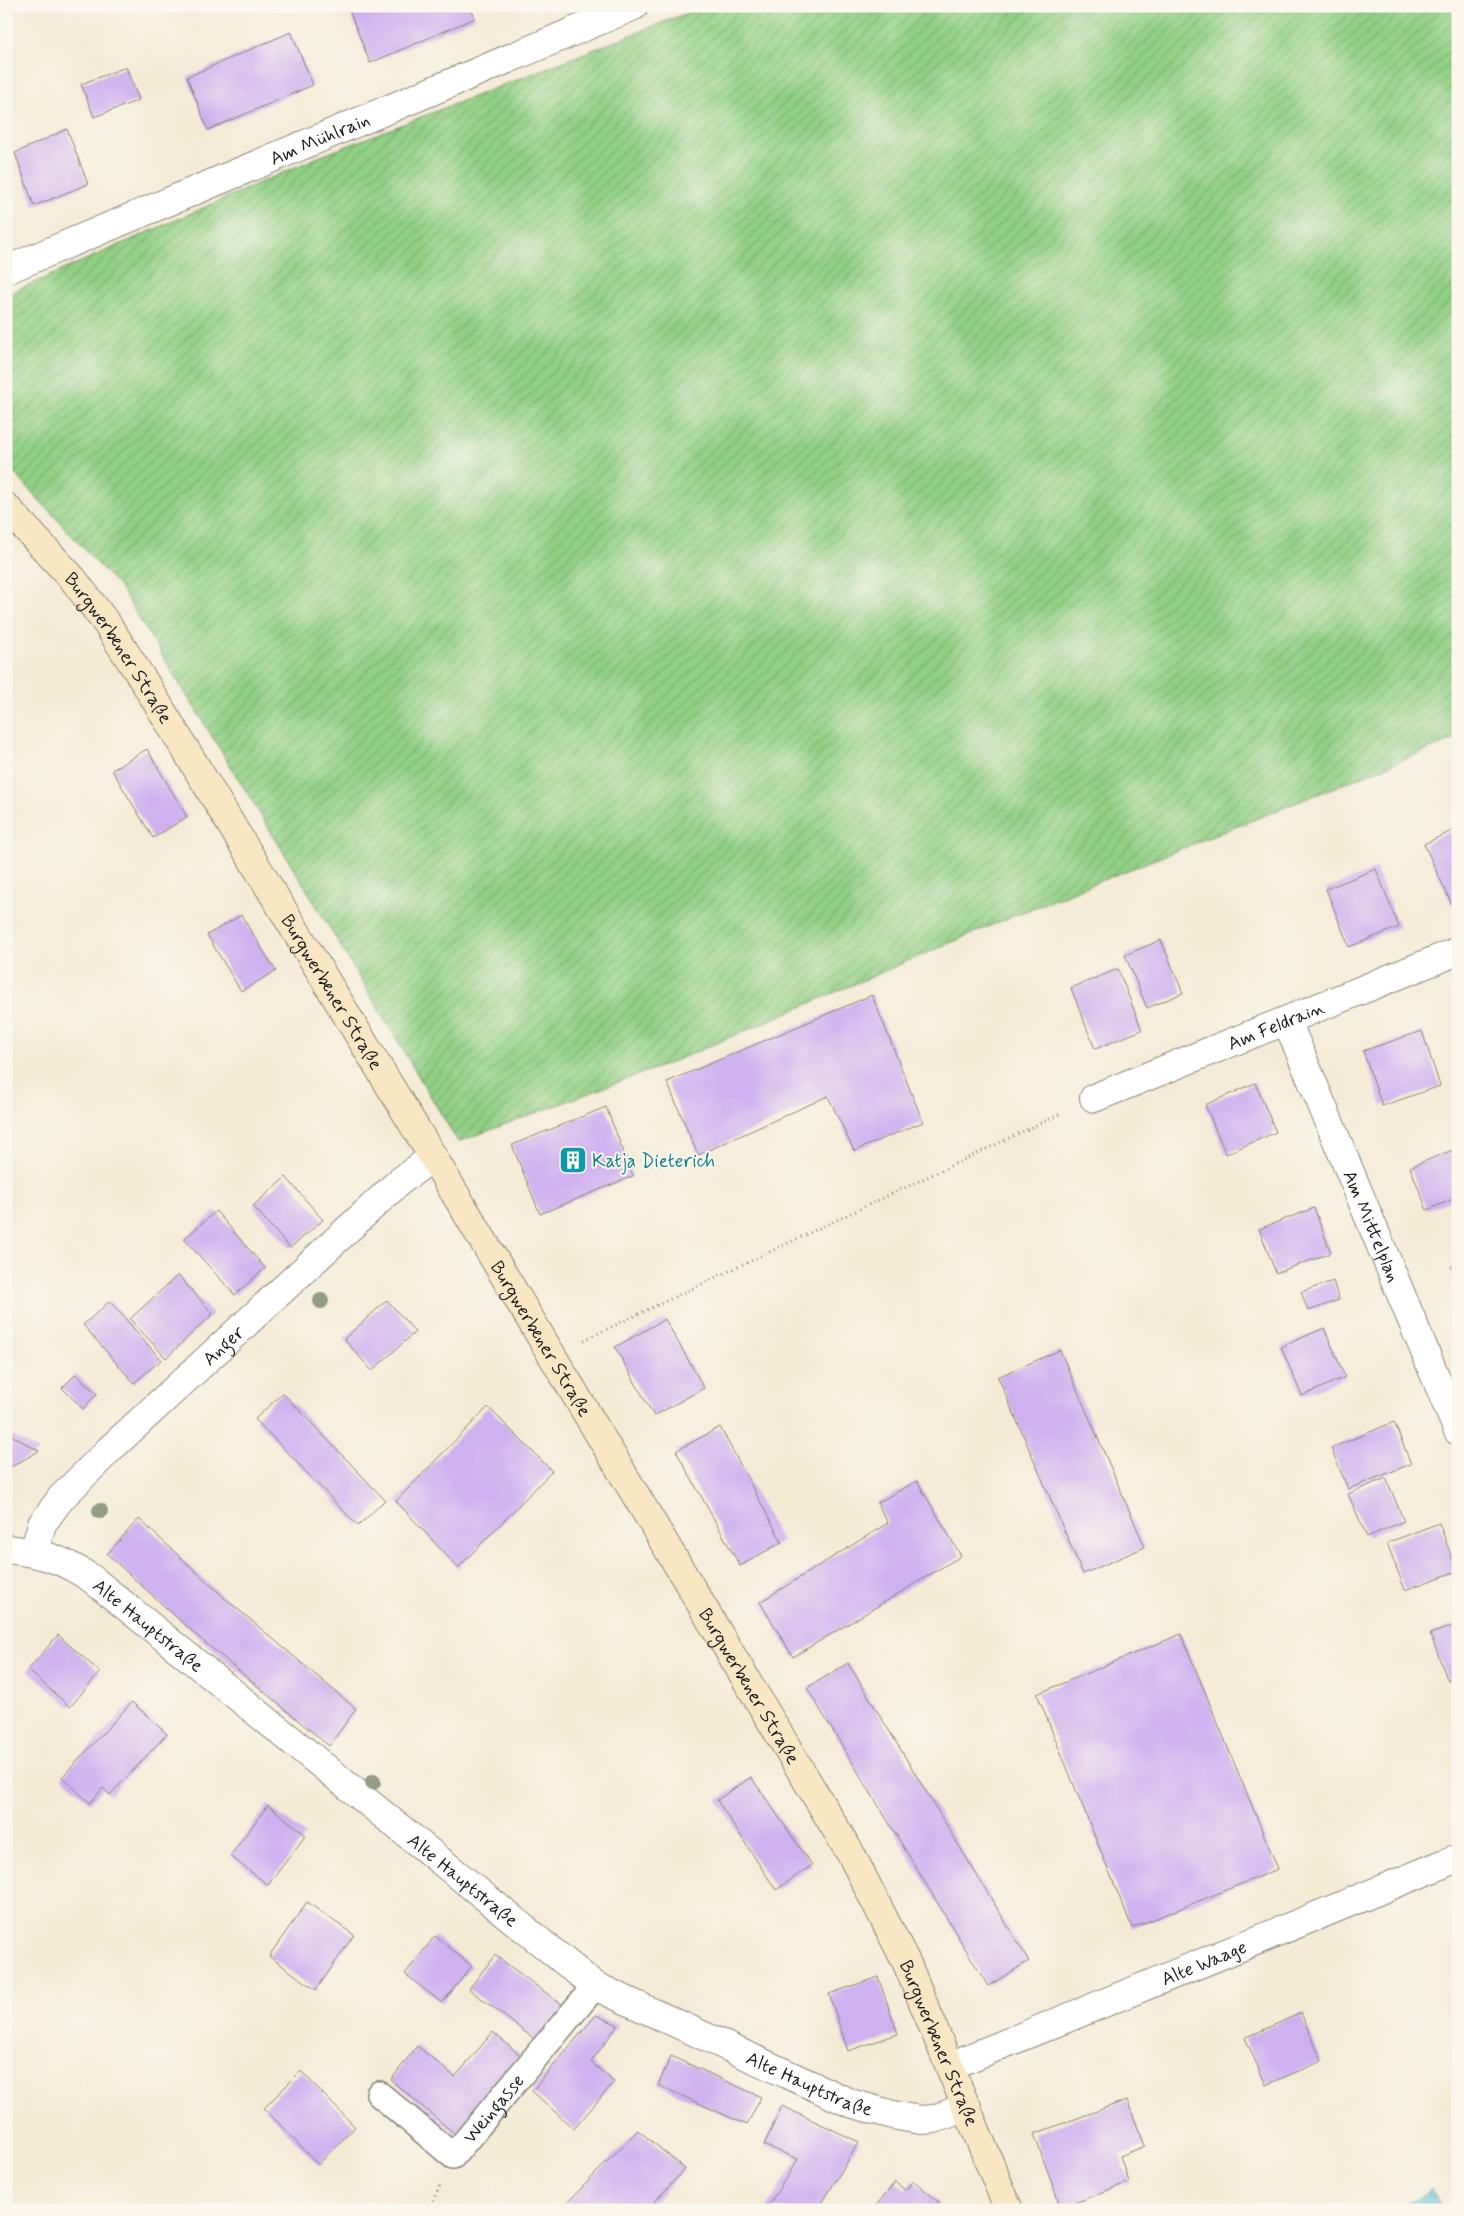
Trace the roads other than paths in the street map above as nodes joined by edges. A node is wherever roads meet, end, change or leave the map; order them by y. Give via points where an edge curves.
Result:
1 (634, 6) edge
2 (6, 270) edge
3 (6, 507) edge
4 (1458, 951) edge
5 (1287, 1021) junction
6 (1094, 1098) road end
7 (433, 1157) junction
8 (1458, 1431) edge
9 (6, 1549) edge
10 (34, 1552) junction
11 (1458, 1858) edge
12 (595, 1986) junction
13 (950, 2066) junction
14 (378, 2094) dead end
15 (967, 2107) junction
16 (1009, 2210) edge

1 - 2 street, Am Mühlrain
3 - 7 main road, Burgwerbener Straße via 73,579 107,624
4 - 5 street, Am Feldrain
5 - 6 street, Am Feldrain
5 - 8 street, Am Mittelplan
7 - 10 street, Anger via 398,1182 110,1449 55,1506 42,1524
7 - 13 main road, Burgwerbener Straße via 852,1856 907,1964
9 - 10 street, Alte Hauptstraße
10 - 12 street, Alte Hauptstraße via 67,1562 92,1580
11 - 13 street, Alte Waage
12 - 14 lane, Weingasse via 453,2156
12 - 15 street, Alte Hauptstraße via 850,2102 921,2120 934,2119
13 - 15 main road, Burgwerbener Straße
15 - 16 main road, Burgwerbener Straße

